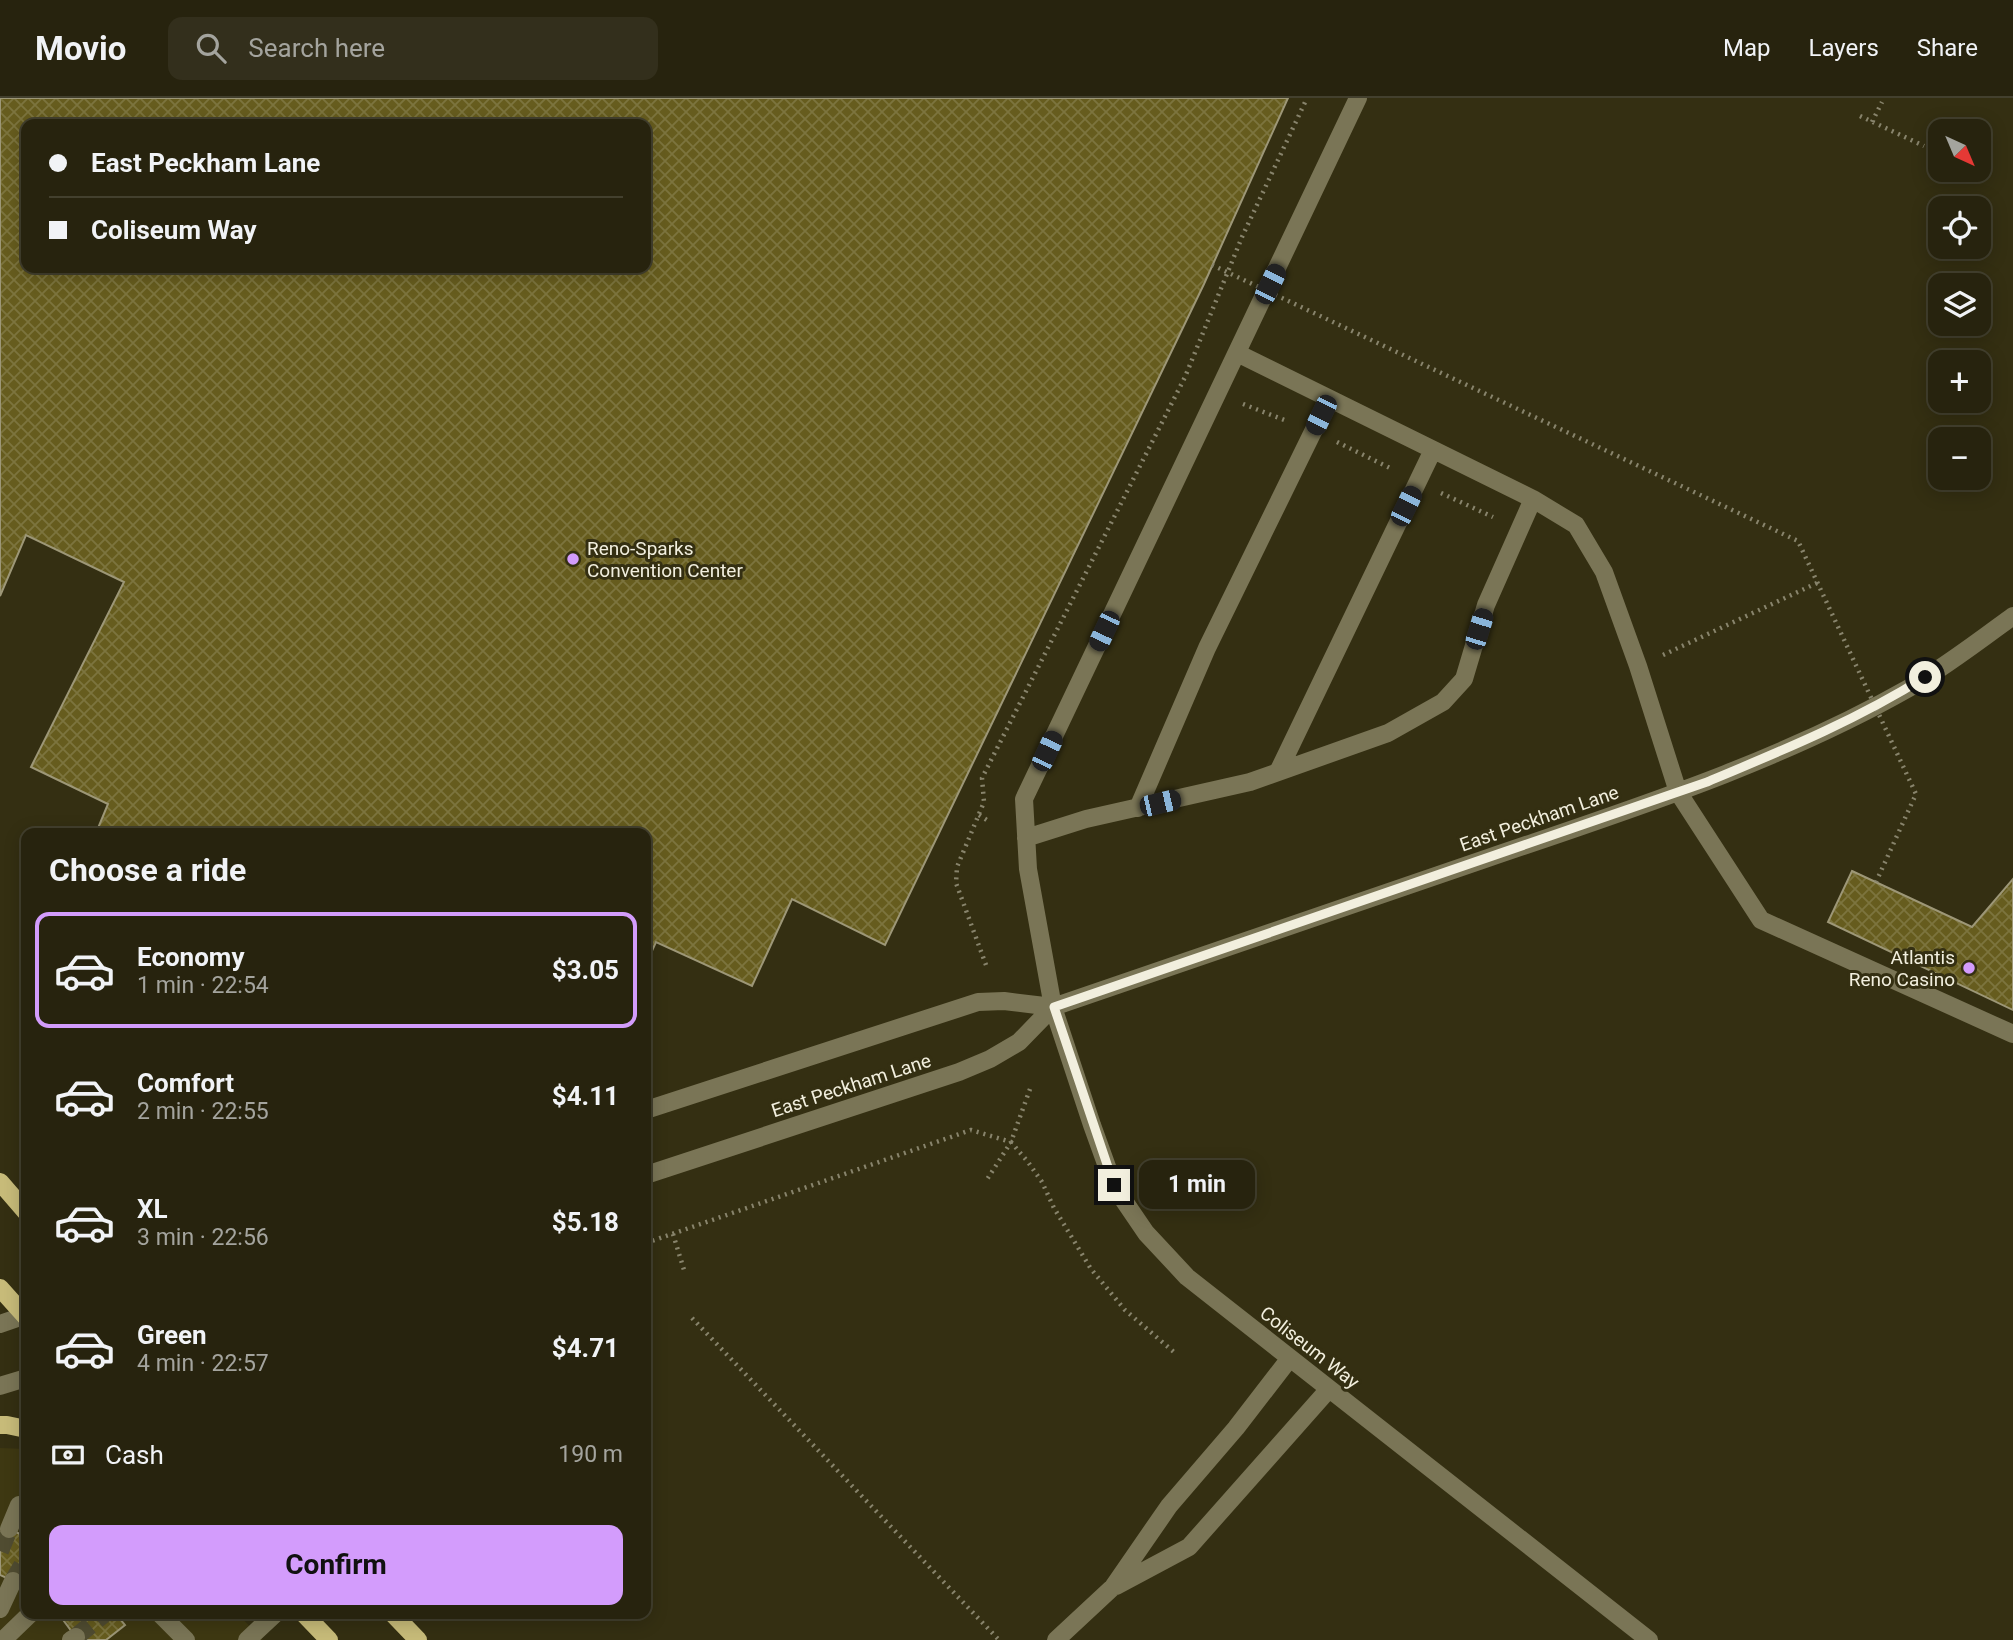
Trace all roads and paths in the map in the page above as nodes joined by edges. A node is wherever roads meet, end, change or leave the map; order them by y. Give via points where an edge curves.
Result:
1 (1307, 98) edge
2 (1358, 98) edge
3 (1882, 102) dead end
4 (1860, 116) dead end
5 (1872, 122) junction
6 (1924, 146) dead end
7 (1212, 265) dead end
8 (1237, 353) junction
9 (1329, 399) junction
10 (1243, 404) dead end
11 (1294, 423) dead end
12 (1333, 440) dead end
13 (1433, 450) junction
14 (1396, 471) dead end
15 (1434, 489) dead end
16 (1532, 499) junction
17 (1497, 519) dead end
18 (1817, 583) junction
19 (2013, 616) edge
20 (1639, 666) junction
21 (1278, 772) junction
22 (1678, 792) junction
23 (1138, 808) junction
24 (979, 815) junction
25 (990, 822) dead end
26 (1026, 838) junction
27 (1876, 882) dead end
28 (986, 965) dead end
29 (1054, 1007) junction
30 (2013, 1034) edge
31 (1030, 1089) dead end
32 (651, 1108) edge
33 (1011, 1142) junction
34 (651, 1173) edge
35 (986, 1181) dead end
36 (0, 1182) edge
37 (21, 1206) edge
38 (673, 1234) junction
39 (651, 1241) edge
40 (684, 1270) dead end
41 (0, 1288) edge
42 (21, 1311) edge
43 (21, 1318) edge
44 (692, 1318) dead end
45 (0, 1324) edge
46 (1175, 1353) dead end
47 (1290, 1358) junction
48 (21, 1380) edge
49 (0, 1386) edge
50 (1329, 1389) junction
51 (0, 1425) edge
52 (21, 1428) edge
53 (21, 1506) edge
54 (9, 1529) tunnel mouth
55 (13, 1581) tunnel mouth
56 (1112, 1587) junction
57 (0, 1608) edge
58 (24, 1619) edge
59 (165, 1619) edge
60 (270, 1619) edge
61 (309, 1619) edge
62 (398, 1619) edge
63 (402, 1619) edge
64 (415, 1637) edge
65 (2, 1639) edge
66 (186, 1640) edge
67 (247, 1640) edge
68 (329, 1640) edge
69 (999, 1640) edge
70 (1056, 1640) edge
71 (1649, 1640) edge

1 - 24 path via 1242,237 1185,377 982,778 984,802
2 - 8 street
3 - 5 path
4 - 5 path
5 - 6 path
7 - 18 path, bridge via 1798,541
8 - 9 street
8 - 26 street, Coliseum Way via 1024,799
9 - 13 street
9 - 23 street via 1207,648
10 - 11 path
12 - 14 path
13 - 16 street
13 - 21 street
15 - 17 path
16 - 20 street via 1576,525 1604,572
16 - 21 street via 1486,605 1464,679 1443,702 1388,733
18 - 20 path
18 - 27 path, bridge via 1916,794
19 - 22 street, East Peckham Lane via 1909,688 1772,755
20 - 22 street
21 - 23 street
22 - 29 street, East Peckham Lane
22 - 30 street via 1760,920
23 - 26 street
24 - 25 path
24 - 28 path via 957,867 956,883
26 - 29 street, Coliseum Way
29 - 32 street, East Peckham Lane via 978,1002
29 - 34 street, East Peckham Lane via 1019,1042 960,1072
29 - 47 street, Coliseum Way via 1120,1195 1146,1233 1187,1277
31 - 33 path
33 - 35 path
33 - 38 path via 971,1130
33 - 46 path via 1042,1182 1091,1269 1125,1310
36 - 37 main road
38 - 39 path
38 - 40 path
41 - 42 main road
43 - 45 street
44 - 69 path
47 - 50 street, Coliseum Way
47 - 56 street via 1169,1506
48 - 49 street
50 - 56 street via 1189,1547
50 - 71 street, Coliseum Way
51 - 52 main road
53 - 54 street
55 - 57 street
56 - 70 street
58 - 65 street
59 - 66 street
60 - 67 street
61 - 68 main road
62 - 64 main road
63 - 64 main road

